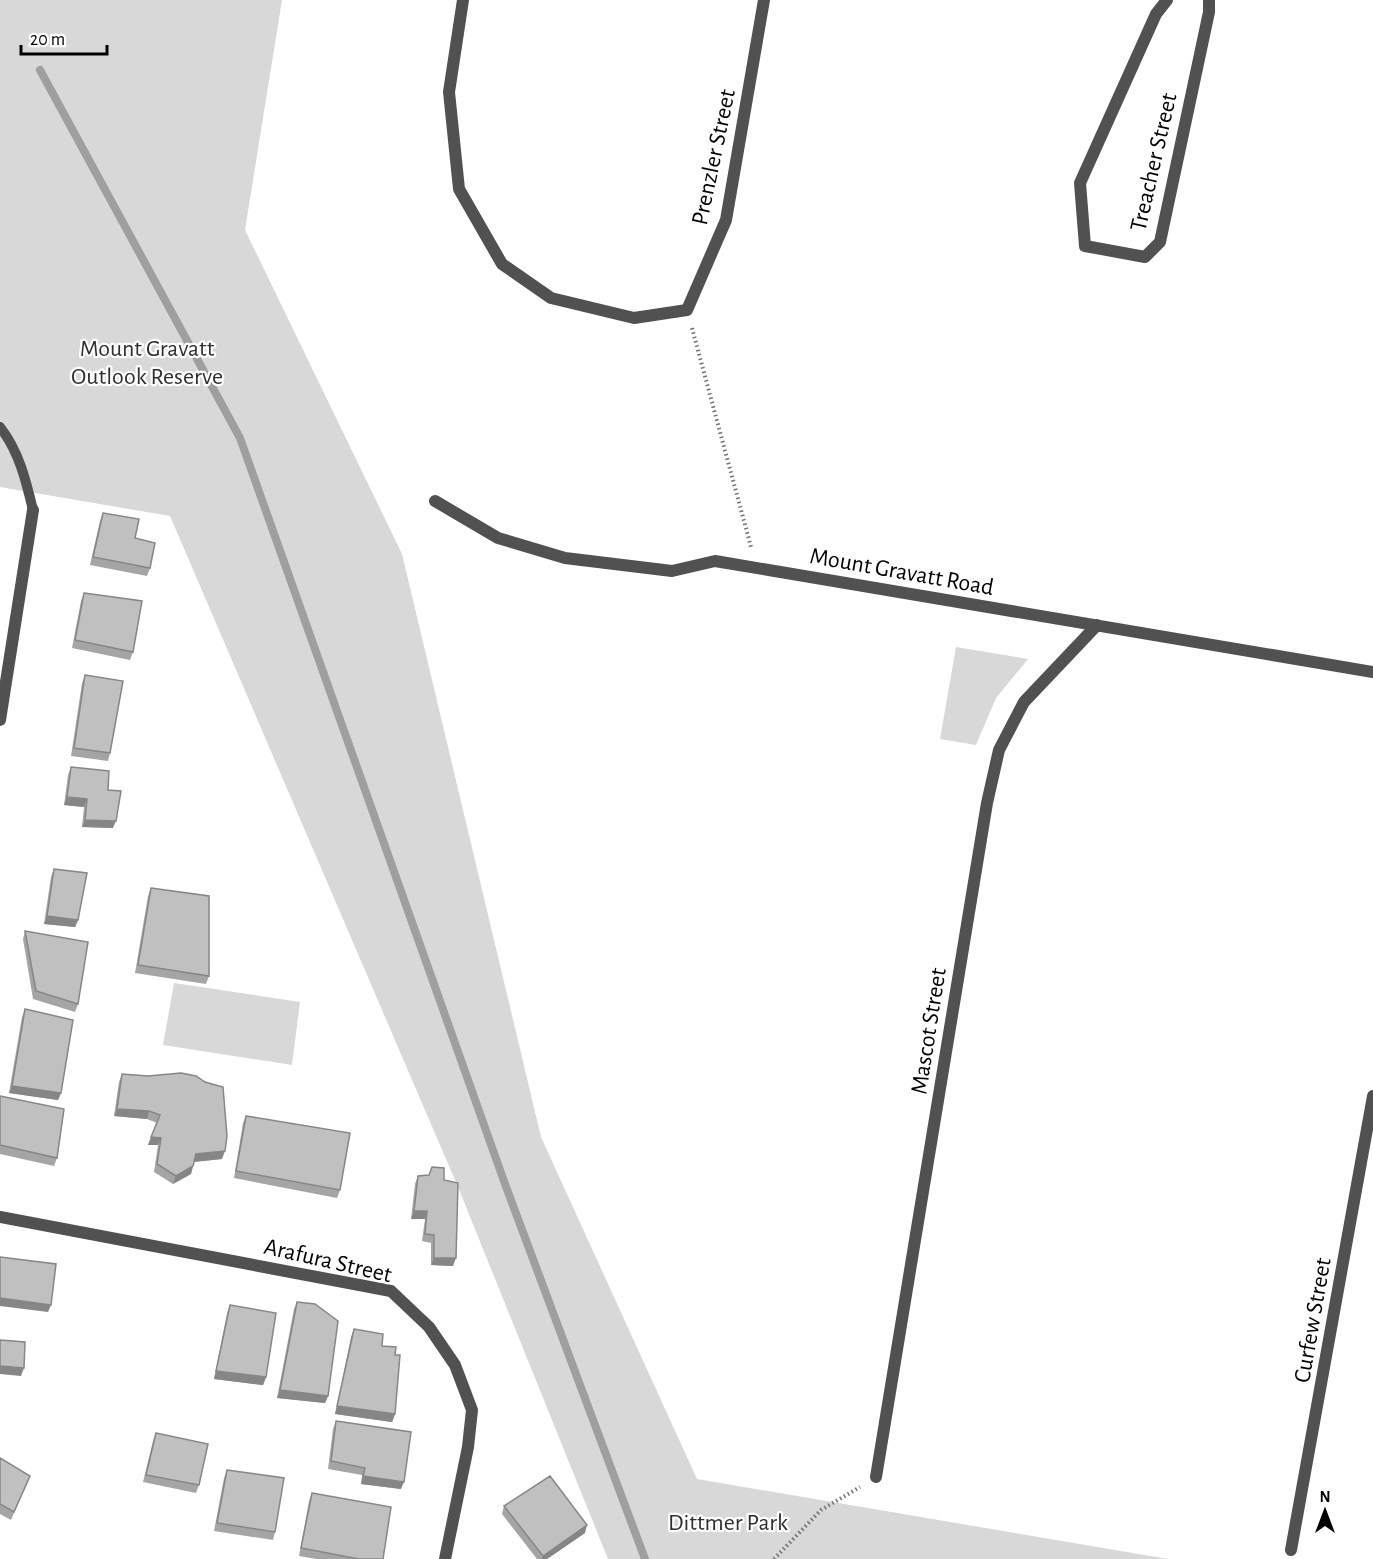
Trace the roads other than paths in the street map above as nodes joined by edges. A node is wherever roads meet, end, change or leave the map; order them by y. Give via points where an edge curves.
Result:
1 (463, 0) edge
2 (765, 0) edge
3 (1167, 0) edge
4 (1209, 0) edge
5 (0, 427) edge
6 (435, 501) dead end
7 (33, 510) joint
8 (1097, 625) junction
9 (1373, 672) edge
10 (0, 720) edge
11 (1373, 1096) edge
12 (0, 1216) edge
13 (876, 1477) road end
14 (1291, 1550) dead end
15 (445, 1559) edge

1 - 2 street, Prenzler Street via 449,92 459,189 502,264 551,298 634,318 687,310 726,219
3 - 4 street, Treacher Street via 1156,14 1080,183 1084,246 1145,257 1160,242
5 - 7 lane via 9,438 24,474
6 - 8 street, Mount Gravatt Road via 498,538 565,558 672,571 715,561
7 - 10 street
8 - 9 street, Mount Gravatt Road
8 - 13 street, Mascot Street via 1024,702 999,750 987,802
11 - 14 street, Curfew Street
12 - 15 street, Arafura Street via 391,1291 436,1336 455,1365 472,1410

